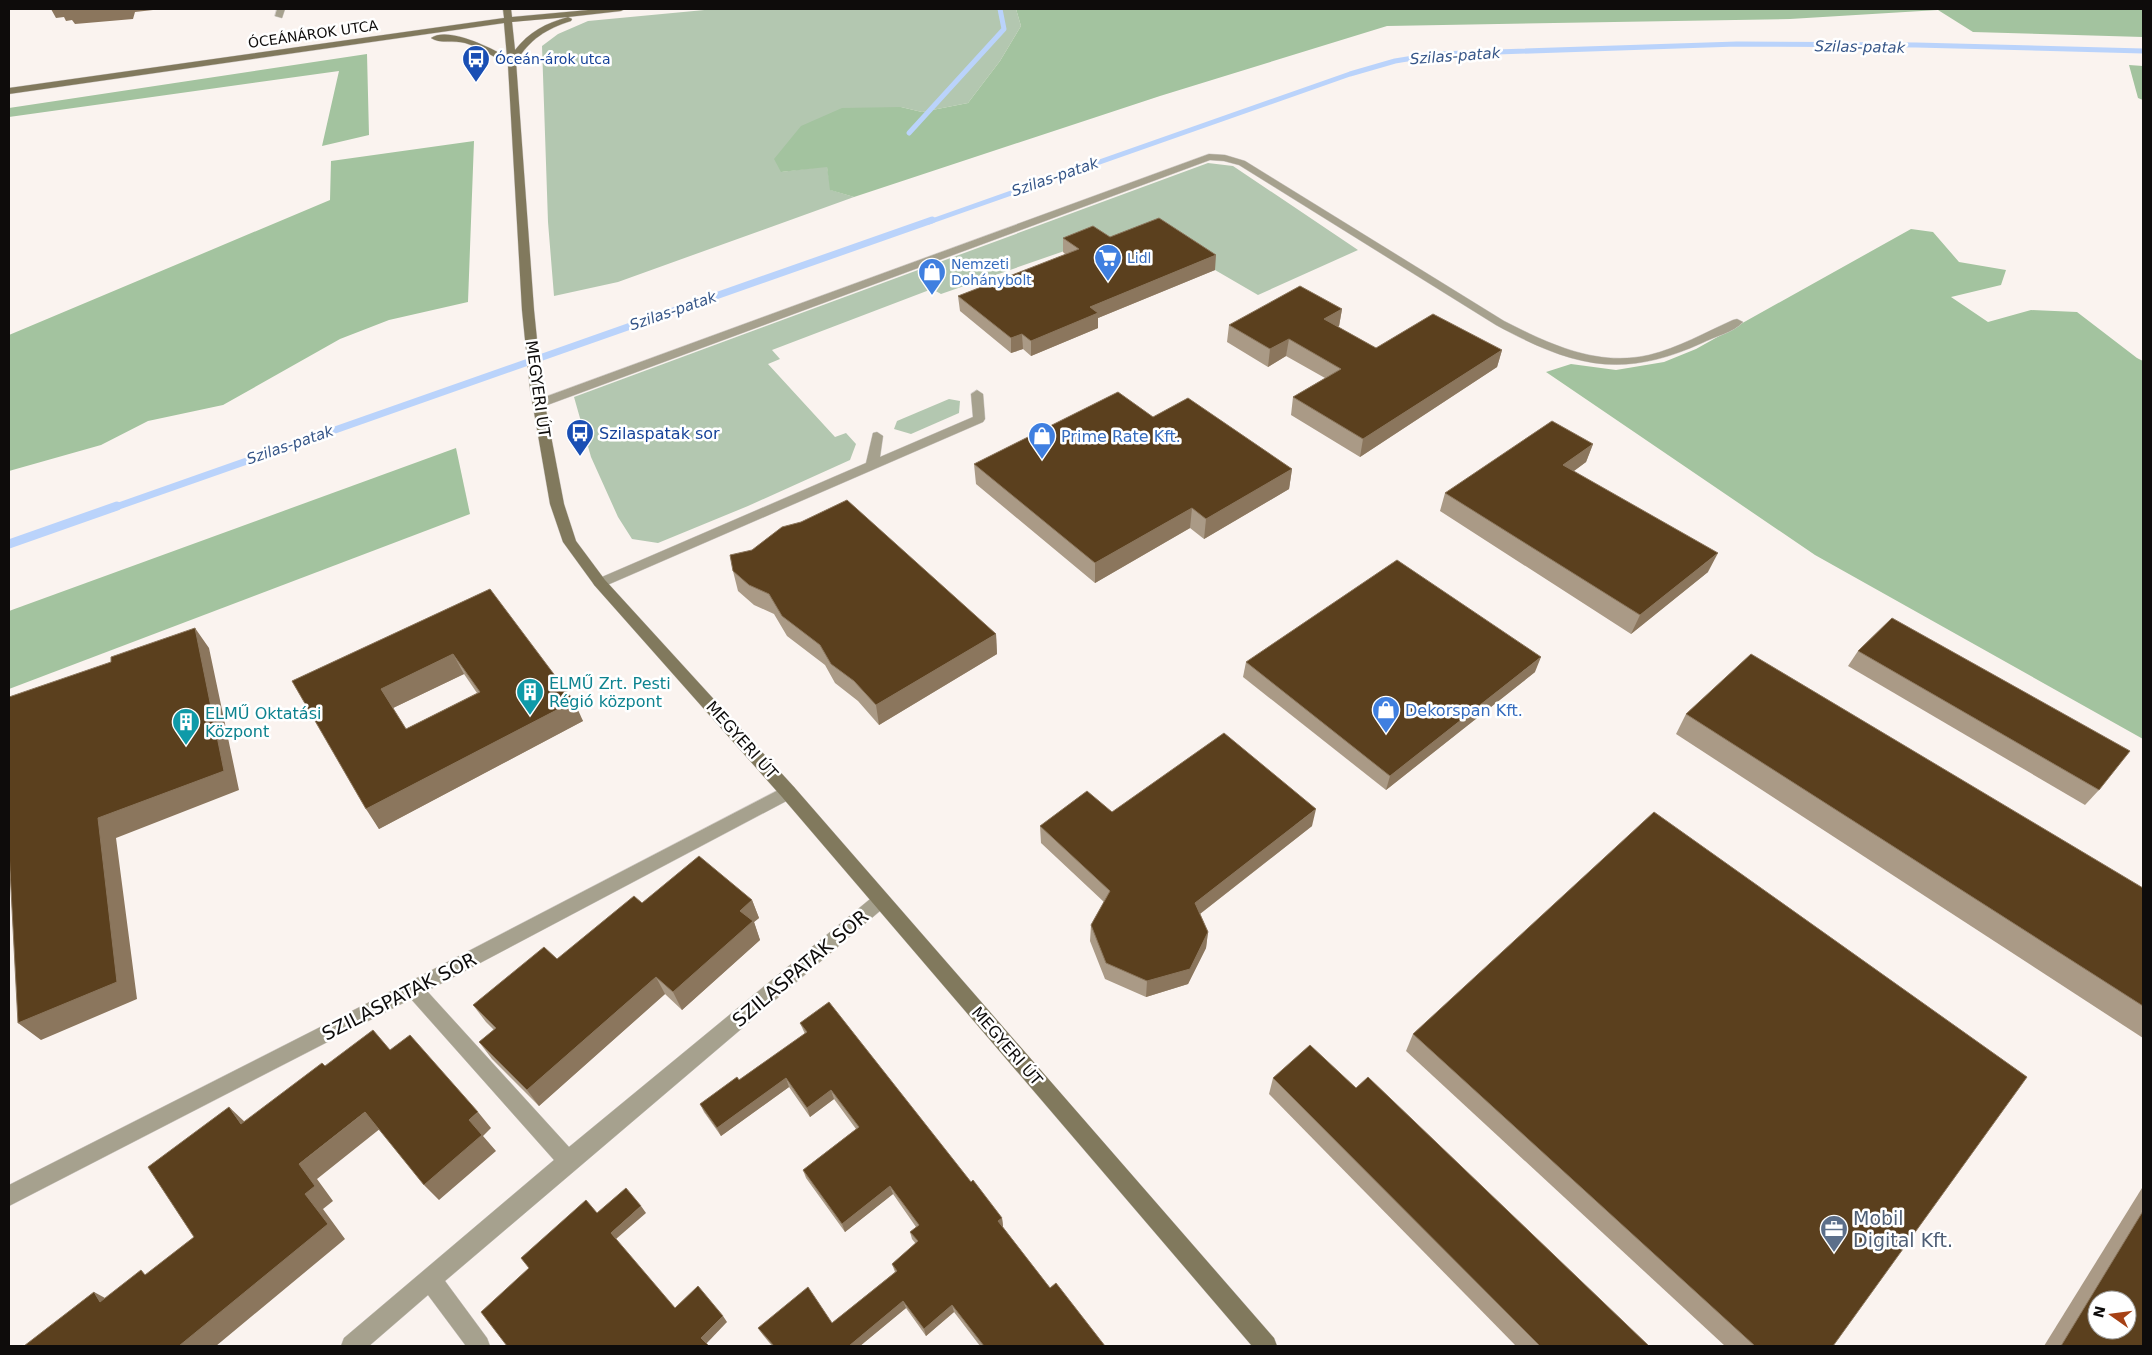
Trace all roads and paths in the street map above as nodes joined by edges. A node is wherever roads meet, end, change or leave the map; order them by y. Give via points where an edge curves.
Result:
1 (507, 9) edge
2 (569, 9) edge
3 (621, 9) edge
4 (591, 11) junction
5 (508, 20) junction
6 (376, 39) junction
7 (511, 63) junction
8 (9, 91) edge
9 (1737, 322) dead end
10 (977, 394) dead end
11 (538, 404) junction
12 (877, 436) dead end
13 (872, 466) junction
14 (600, 583) junction
15 (788, 792) junction
16 (881, 900) junction
17 (413, 989) junction
18 (568, 1161) junction
19 (9, 1196) edge
20 (431, 1280) junction
21 (352, 1346) edge
22 (479, 1346) edge
23 (1266, 1346) edge

1 - 5 main road, MEGYERI ÚT
2 - 4 main road
3 - 4 main road, ÓCEÁNÁROK UTCA
4 - 5 main road, ÓCEÁNÁROK UTCA
4 - 7 main road via 532,34
5 - 6 main road, ÓCEÁNÁROK UTCA
5 - 7 main road, MEGYERI ÚT
6 - 7 main road via 465,39
6 - 8 main road, ÓCEÁNÁROK UTCA
7 - 11 main road, MEGYERI ÚT via 528,310
9 - 11 street via 1641,360 1602,361 1569,355 1532,341 1500,323 1242,163 1209,158
10 - 13 street via 979,419
11 - 14 main road, MEGYERI ÚT via 557,504 570,542
12 - 13 street
13 - 14 street
14 - 15 main road, MEGYERI ÚT
15 - 16 main road, MEGYERI ÚT
15 - 17 street, SZILASPATAK SOR
16 - 18 street, SZILASPATAK SOR
16 - 23 main road, MEGYERI ÚT
17 - 18 street
17 - 19 street, SZILASPATAK SOR
18 - 20 street, SZILASPATAK SOR
20 - 21 street, SZILASPATAK SOR
20 - 22 street

